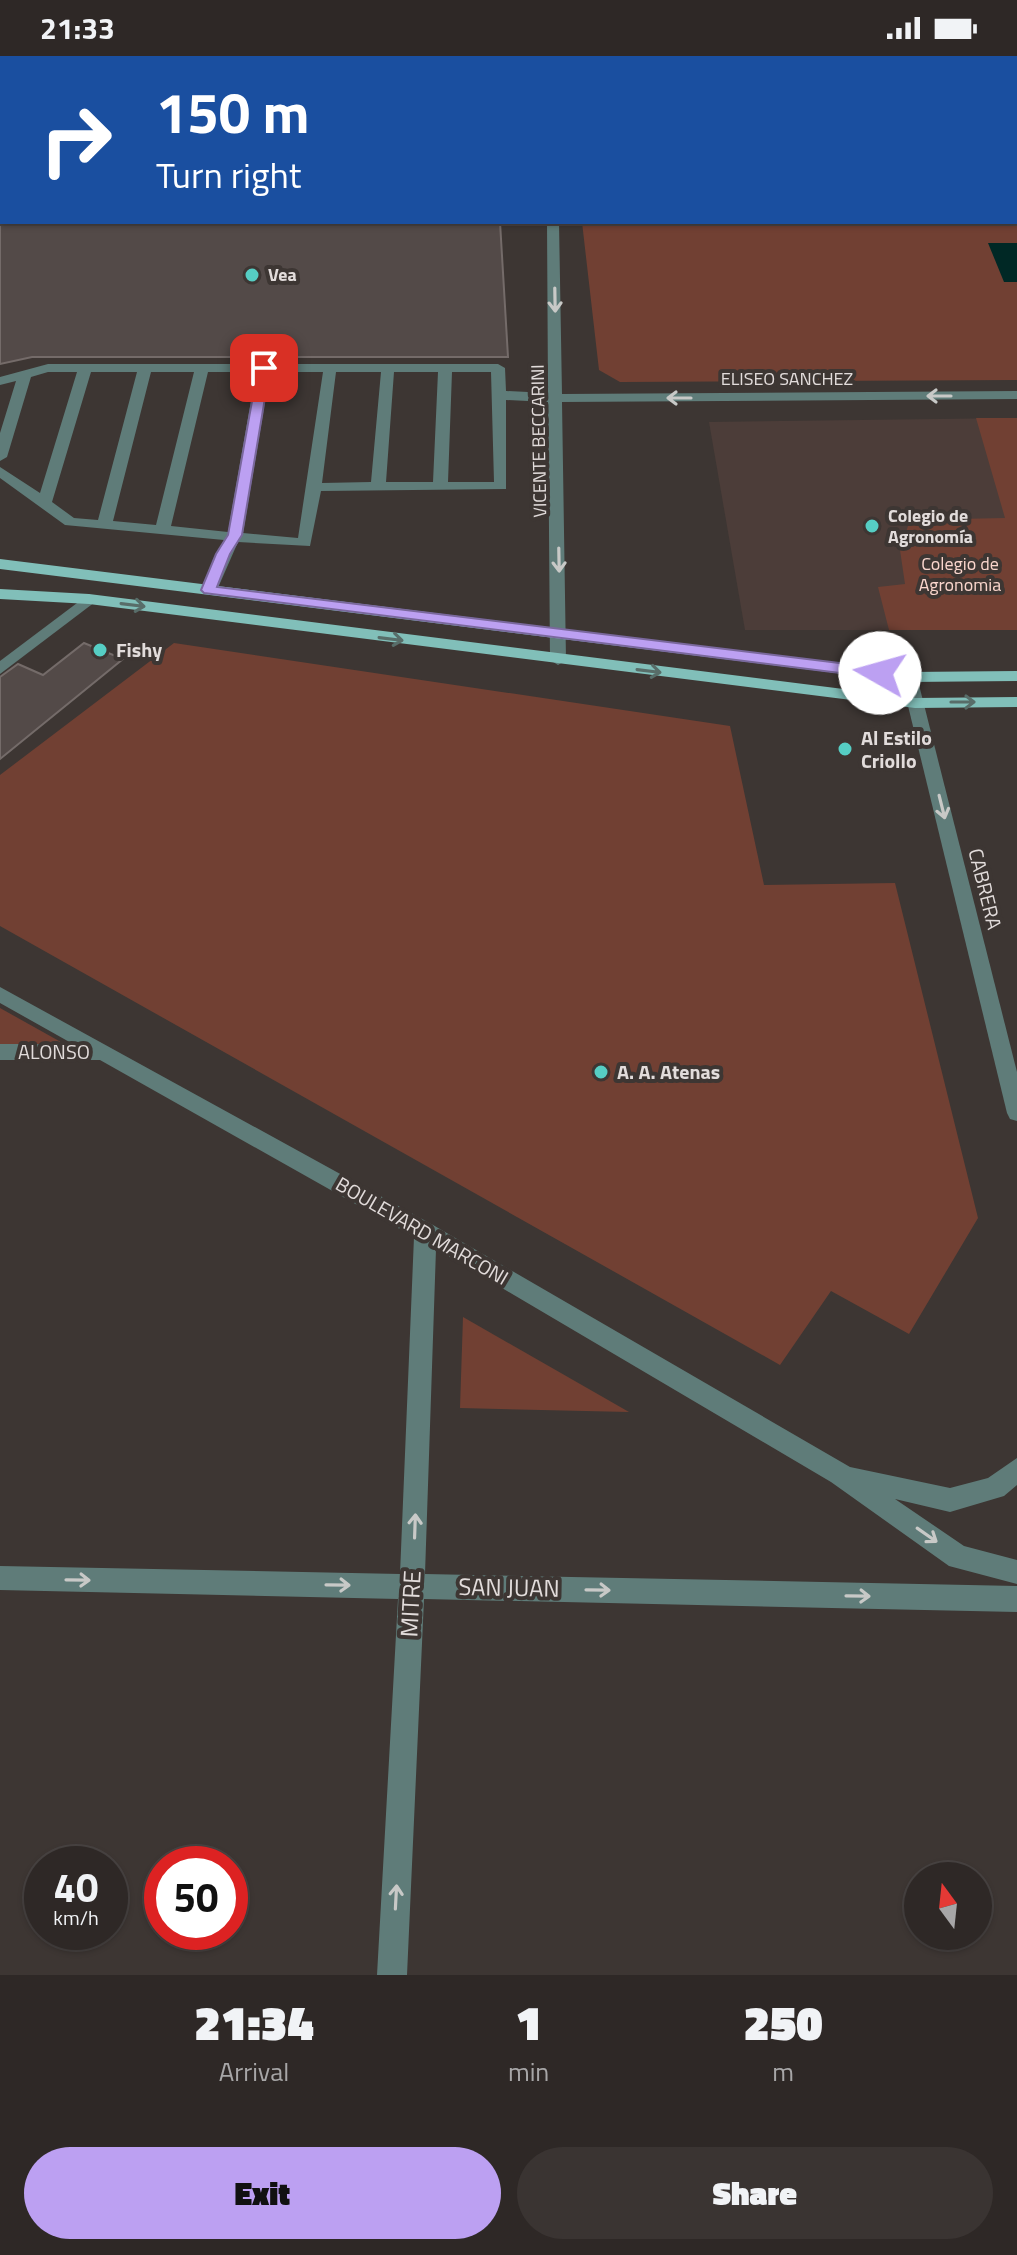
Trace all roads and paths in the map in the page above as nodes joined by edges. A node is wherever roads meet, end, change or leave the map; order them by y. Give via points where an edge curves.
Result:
1 (553, 224) edge
2 (85, 368) junction
3 (145, 368) junction
4 (202, 368) junction
5 (264, 368) junction
6 (330, 368) junction
7 (388, 368) junction
8 (445, 368) junction
9 (25, 374) junction
10 (0, 381) edge
11 (499, 395) junction
12 (1017, 395) edge
13 (557, 398) junction
14 (0, 457) edge
15 (0, 471) edge
16 (378, 486) junction
17 (440, 486) junction
18 (314, 487) junction
19 (44, 503) junction
20 (105, 524) junction
21 (163, 529) junction
22 (235, 535) junction
23 (1, 564) edge
24 (209, 590) junction
25 (0, 594) edge
26 (89, 599) junction
27 (559, 635) junction
28 (558, 660) junction
29 (0, 669) edge
30 (1017, 676) edge
31 (909, 677) junction
32 (1017, 702) edge
33 (915, 703) junction
34 (0, 994) edge
35 (0, 1052) edge
36 (108, 1052) junction
37 (1010, 1052) edge
38 (1017, 1113) edge
39 (425, 1232) junction
40 (1017, 1469) edge
41 (840, 1474) junction
42 (1017, 1572) edge
43 (0, 1578) edge
44 (412, 1586) junction
45 (1017, 1599) edge
46 (392, 1975) edge

1 -> 13 street, VICENTE BECCARINI
2 - 3 street
2 - 9 street
2 - 19 street
3 - 4 street
3 - 20 street
4 - 5 street
4 - 21 street
5 - 6 street
5 - 22 street
6 - 7 street
6 - 18 street
7 - 8 street
7 - 16 street
8 - 11 street via 498,368
8 - 17 street
9 - 10 street
9 - 14 street
11 - 13 street, ELISEO SANCHEZ
11 - 17 street via 501,486
12 -> 13 street, ELISEO SANCHEZ
13 -> 27 street, VICENTE BECCARINI
15 - 19 street
16 - 17 street
16 - 18 street
18 - 22 street via 305,543
19 - 20 street via 70,522
20 - 21 street
21 - 22 street
22 - 24 street
23 - 24 main road
24 - 27 main road
25 - 26 main road
26 -> 28 main road
26 - 29 street
27 - 28 street, VICENTE BECCARINI
27 - 31 main road
28 -> 33 main road
30 - 31 main road
31 - 33 street, CABRERA
33 -> 32 main road
33 -> 37 street, CABRERA
34 - 36 street, BOULEVARD MARCONI
35 - 36 street, ALONSO
36 - 39 street, BOULEVARD MARCONI
37 - 38 street, CABRERA
39 - 41 street, BOULEVARD MARCONI
44 -> 39 street, MITRE
40 - 41 street, BOULEVARD MARCONI via 995,1488 950,1500
41 -> 42 street, BOULEVARD MARCONI via 958,1557
43 -> 44 street, SAN JUAN
44 -> 45 street, SAN JUAN
46 -> 44 street, MITRE

